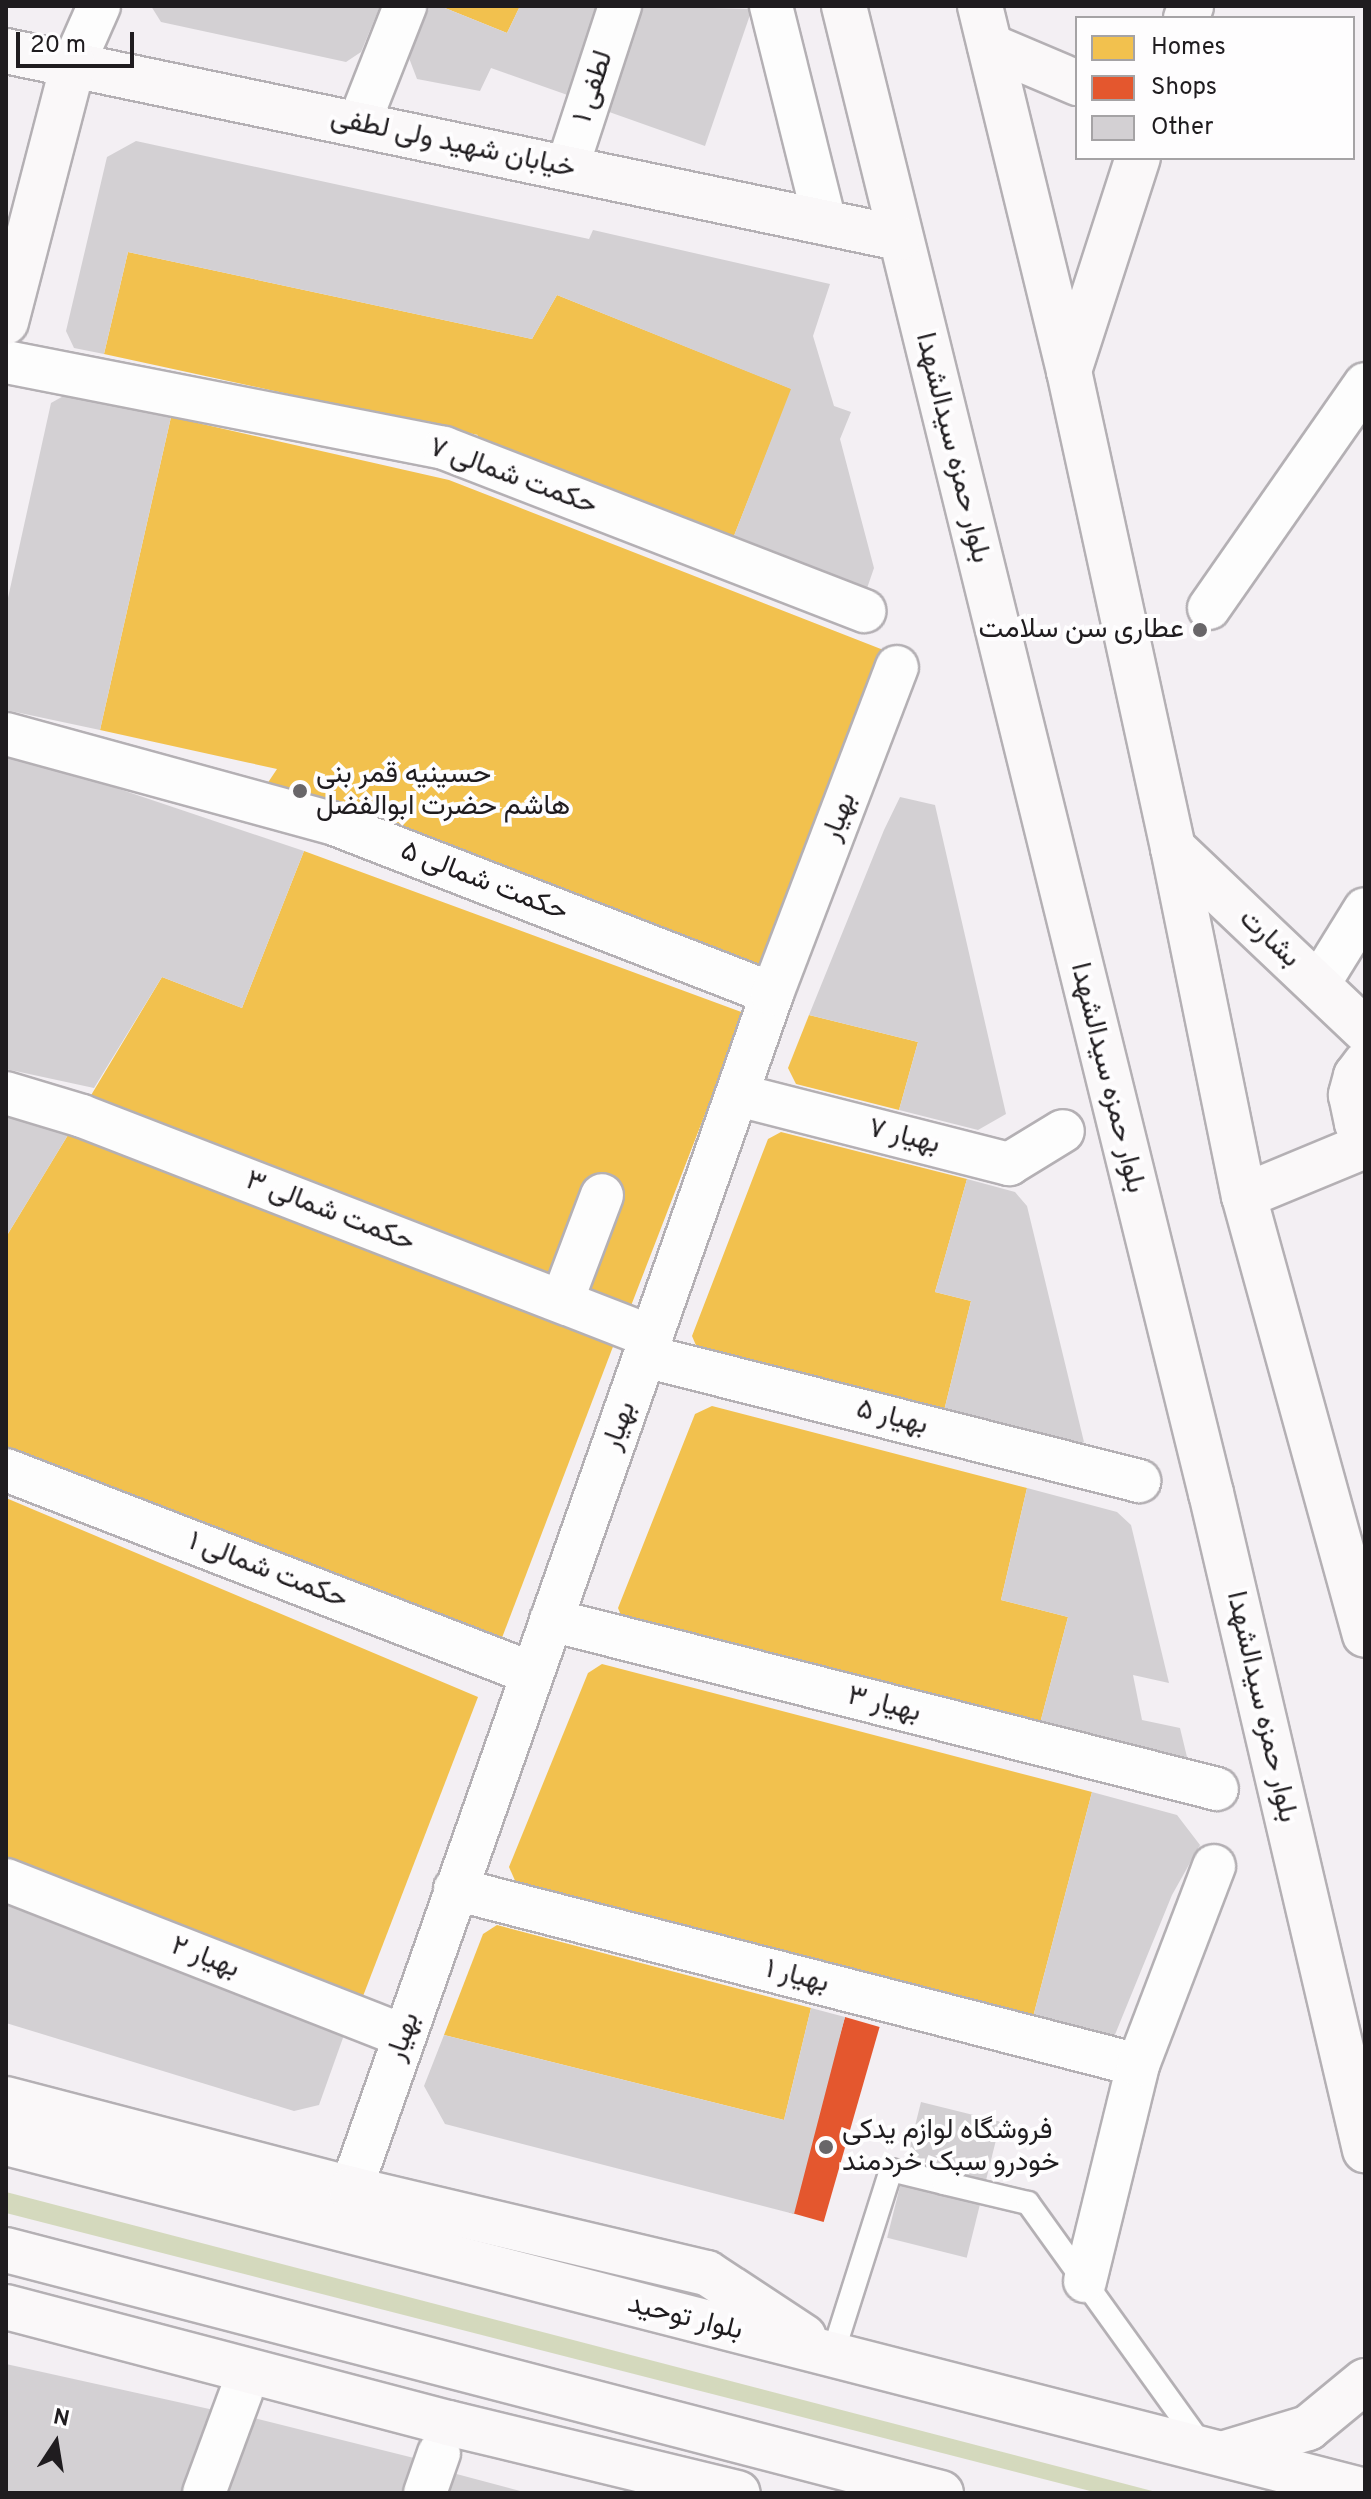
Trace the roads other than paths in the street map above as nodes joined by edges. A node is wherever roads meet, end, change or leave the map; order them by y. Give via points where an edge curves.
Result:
1 (99, 6) edge
2 (405, 6) edge
3 (620, 6) edge
4 (771, 6) edge
5 (844, 6) edge
6 (985, 26) edge
7 (6, 51) edge
8 (73, 65) junction
9 (1075, 82) edge
10 (359, 123) junction
11 (1137, 160) edge
12 (567, 168) junction
13 (825, 223) junction
14 (899, 238) junction
15 (6, 322) edge
16 (6, 362) edge
17 (1069, 371) junction
18 (1365, 384) edge
19 (1209, 608) dead end
20 (865, 611) dead end
21 (897, 667) dead end
22 (6, 734) edge
23 (1173, 848) junction
24 (1365, 909) edge
25 (1318, 985) junction
26 (772, 994) junction
27 (1365, 1030) edge
28 (1365, 1064) edge
29 (6, 1093) edge
30 (738, 1095) junction
31 (1063, 1131) dead end
32 (1365, 1139) edge
33 (1365, 1146) edge
34 (602, 1195) dead end
35 (1244, 1196) junction
36 (562, 1301) junction
37 (648, 1346) junction
38 (6, 1470) edge
39 (1139, 1481) dead end
40 (551, 1620) junction
41 (1365, 1635) edge
42 (531, 1673) junction
43 (1217, 1789) dead end
44 (1214, 1866) dead end
45 (6, 1880) edge
46 (455, 1889) junction
47 (405, 2036) junction
48 (1138, 2065) junction
49 (6, 2099) edge
50 (6, 2143) edge
51 (1365, 2150) edge
52 (351, 2189) junction
53 (6, 2250) edge
54 (1085, 2281) junction
55 (6, 2307) edge
56 (832, 2356) junction
57 (1365, 2381) edge
58 (241, 2393) dead end
59 (1215, 2451) junction
60 (439, 2453) dead end
61 (1365, 2491) edge
62 (204, 2493) edge
63 (425, 2493) edge
64 (738, 2493) edge
65 (941, 2493) edge

1 - 8 street
2 - 10 street
3 - 12 street, لطفی ۱
4 - 13 street
5 - 14 main road, بلوار حمزه سیدالشهدا
6 - 9 main road
6 - 17 main road
7 - 8 main road, خیابان شهید ولی لطفی
8 - 10 main road, خیابان شهید ولی لطفی
8 - 15 main road
10 - 12 main road, خیابان شهید ولی لطفی
11 - 17 main road
12 - 13 main road, خیابان شهید ولی لطفی
13 - 14 main road, خیابان شهید ولی لطفی
14 - 51 main road, بلوار حمزه سیدالشهدا via 1211,1493
16 - 20 street, حکمت شمالی ۷ via 444,448
17 - 23 main road
18 - 19 street
21 - 26 street, بهیار
22 - 26 street, حکمت شمالی ۵ via 332,823
23 - 25 main road, بشارت
23 - 35 main road
24 - 25 street
25 - 27 main road, بشارت
26 - 30 street, بهیار
28 - 32 main road via 1351,1095
29 - 36 street, حکمت شمالی ۳ via 82,1116
30 - 31 street, بهیار ۷ via 1009,1164
30 - 37 street, بهیار
33 - 35 main road
34 - 36 street
35 - 41 main road
36 - 37 street, حکمت شمالی ۳
37 - 39 street, بهیار ۵
37 - 40 street, بهیار
38 - 42 street, حکمت شمالی ۱
40 - 42 street, بهیار
40 - 43 street, بهیار ۳
42 - 46 street, بهیار
44 - 48 street
45 - 47 street, بهیار ۲
46 - 47 street, بهیار
46 - 48 street, بهیار ۱
47 - 52 street, بهیار
48 - 54 street
49 - 52 main road
50 - 56 main road, بلوار توحید
52 - 56 main road via 707,2273
53 - 65 main road
54 - 56 lane via 1028,2203 891,2170
54 - 59 lane
55 - 64 main road
56 - 59 main road, بلوار توحید
57 - 59 main road via 1308,2428
58 - 62 street
59 - 61 main road, بلوار توحید
60 - 63 street

